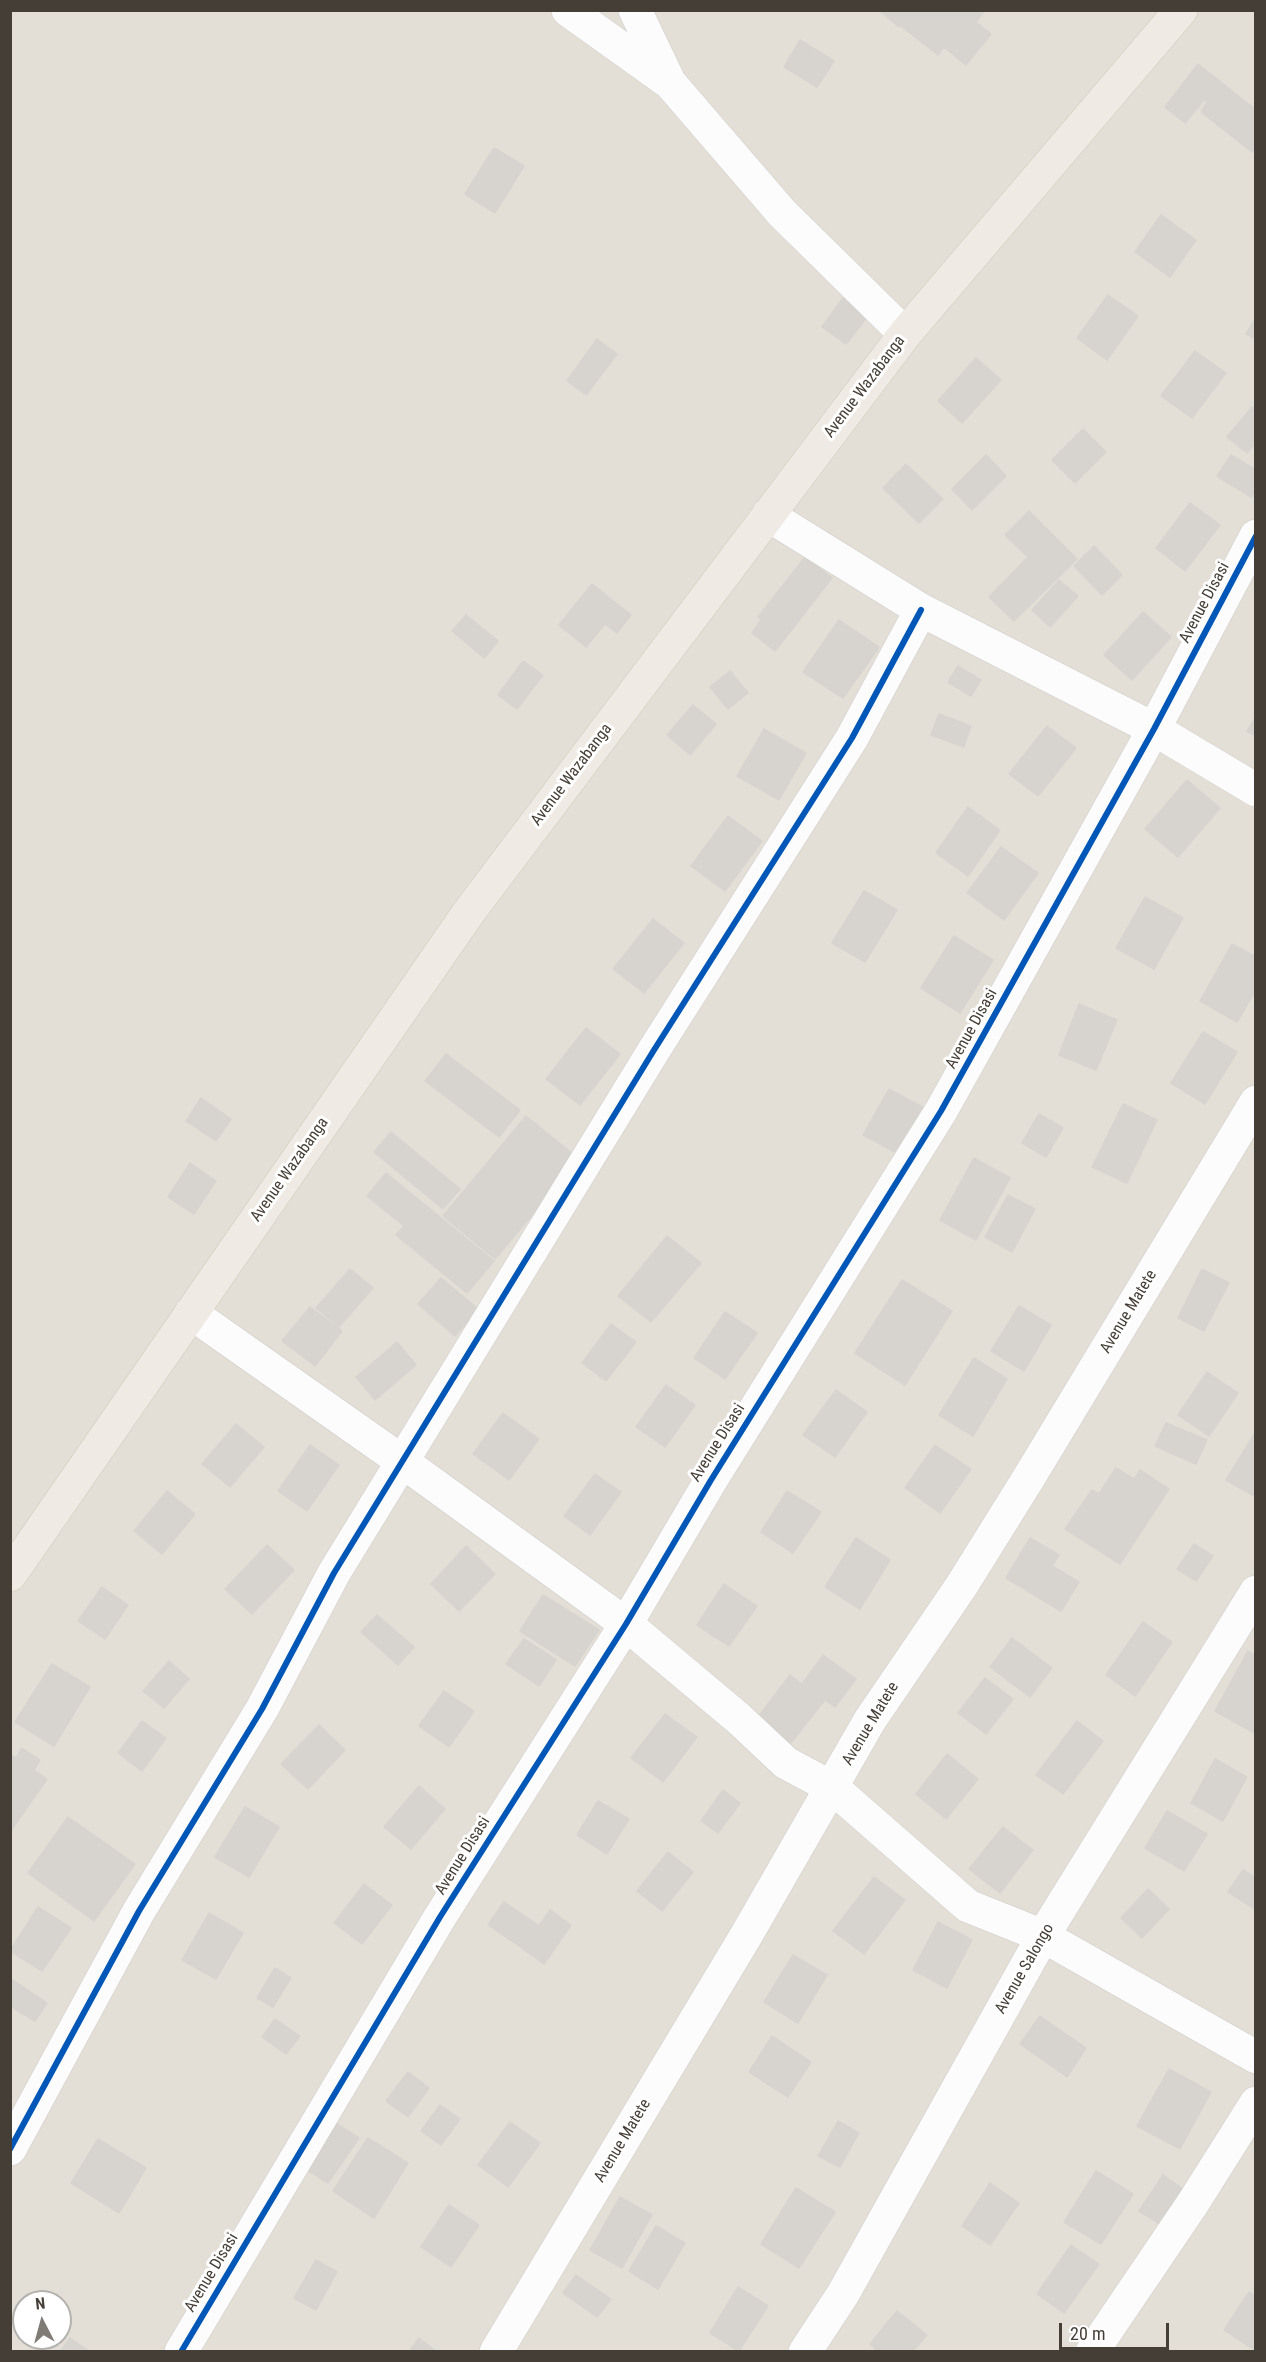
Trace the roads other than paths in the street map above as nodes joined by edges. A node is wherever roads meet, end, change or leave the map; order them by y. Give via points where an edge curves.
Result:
1 (568, 10) edge
2 (635, 10) edge
3 (1181, 10) edge
4 (670, 84) junction
5 (905, 334) junction
6 (768, 515) junction
7 (1256, 536) edge
8 (921, 610) junction
9 (1154, 729) junction
10 (1256, 790) edge
11 (1256, 1102) edge
12 (191, 1313) junction
13 (403, 1462) junction
14 (10, 1575) edge
15 (1256, 1592) edge
16 (626, 1624) junction
17 (833, 1788) junction
18 (1043, 1936) junction
19 (1256, 2057) edge
20 (1256, 2103) edge
21 (10, 2149) edge
22 (181, 2352) edge
23 (496, 2352) edge
24 (805, 2352) edge
25 (1092, 2352) edge

1 - 4 street
2 - 4 street
3 - 5 main road, Avenue Wazabanga
4 - 5 street via 782,213
5 - 6 main road, Avenue Wazabanga
6 - 8 street
6 - 12 main road, Avenue Wazabanga via 469,912
7 - 9 street, Avenue Disasi
8 - 9 street
8 - 13 street via 852,738 654,1050
9 - 10 street
9 - 16 street, Avenue Disasi via 941,1111 717,1470
11 - 17 street, Avenue Matete via 962,1585 870,1720
12 - 13 street
12 - 14 main road, Avenue Wazabanga
13 - 16 street
13 - 21 street via 334,1573 262,1709 139,1911
15 - 18 street, Avenue Salongo
16 - 17 street via 786,1763
16 - 22 street, Avenue Disasi via 415,1958
17 - 18 street via 968,1906
17 - 23 street, Avenue Matete
18 - 19 street
18 - 24 street, Avenue Salongo via 843,2294
20 - 25 street via 1194,2203

